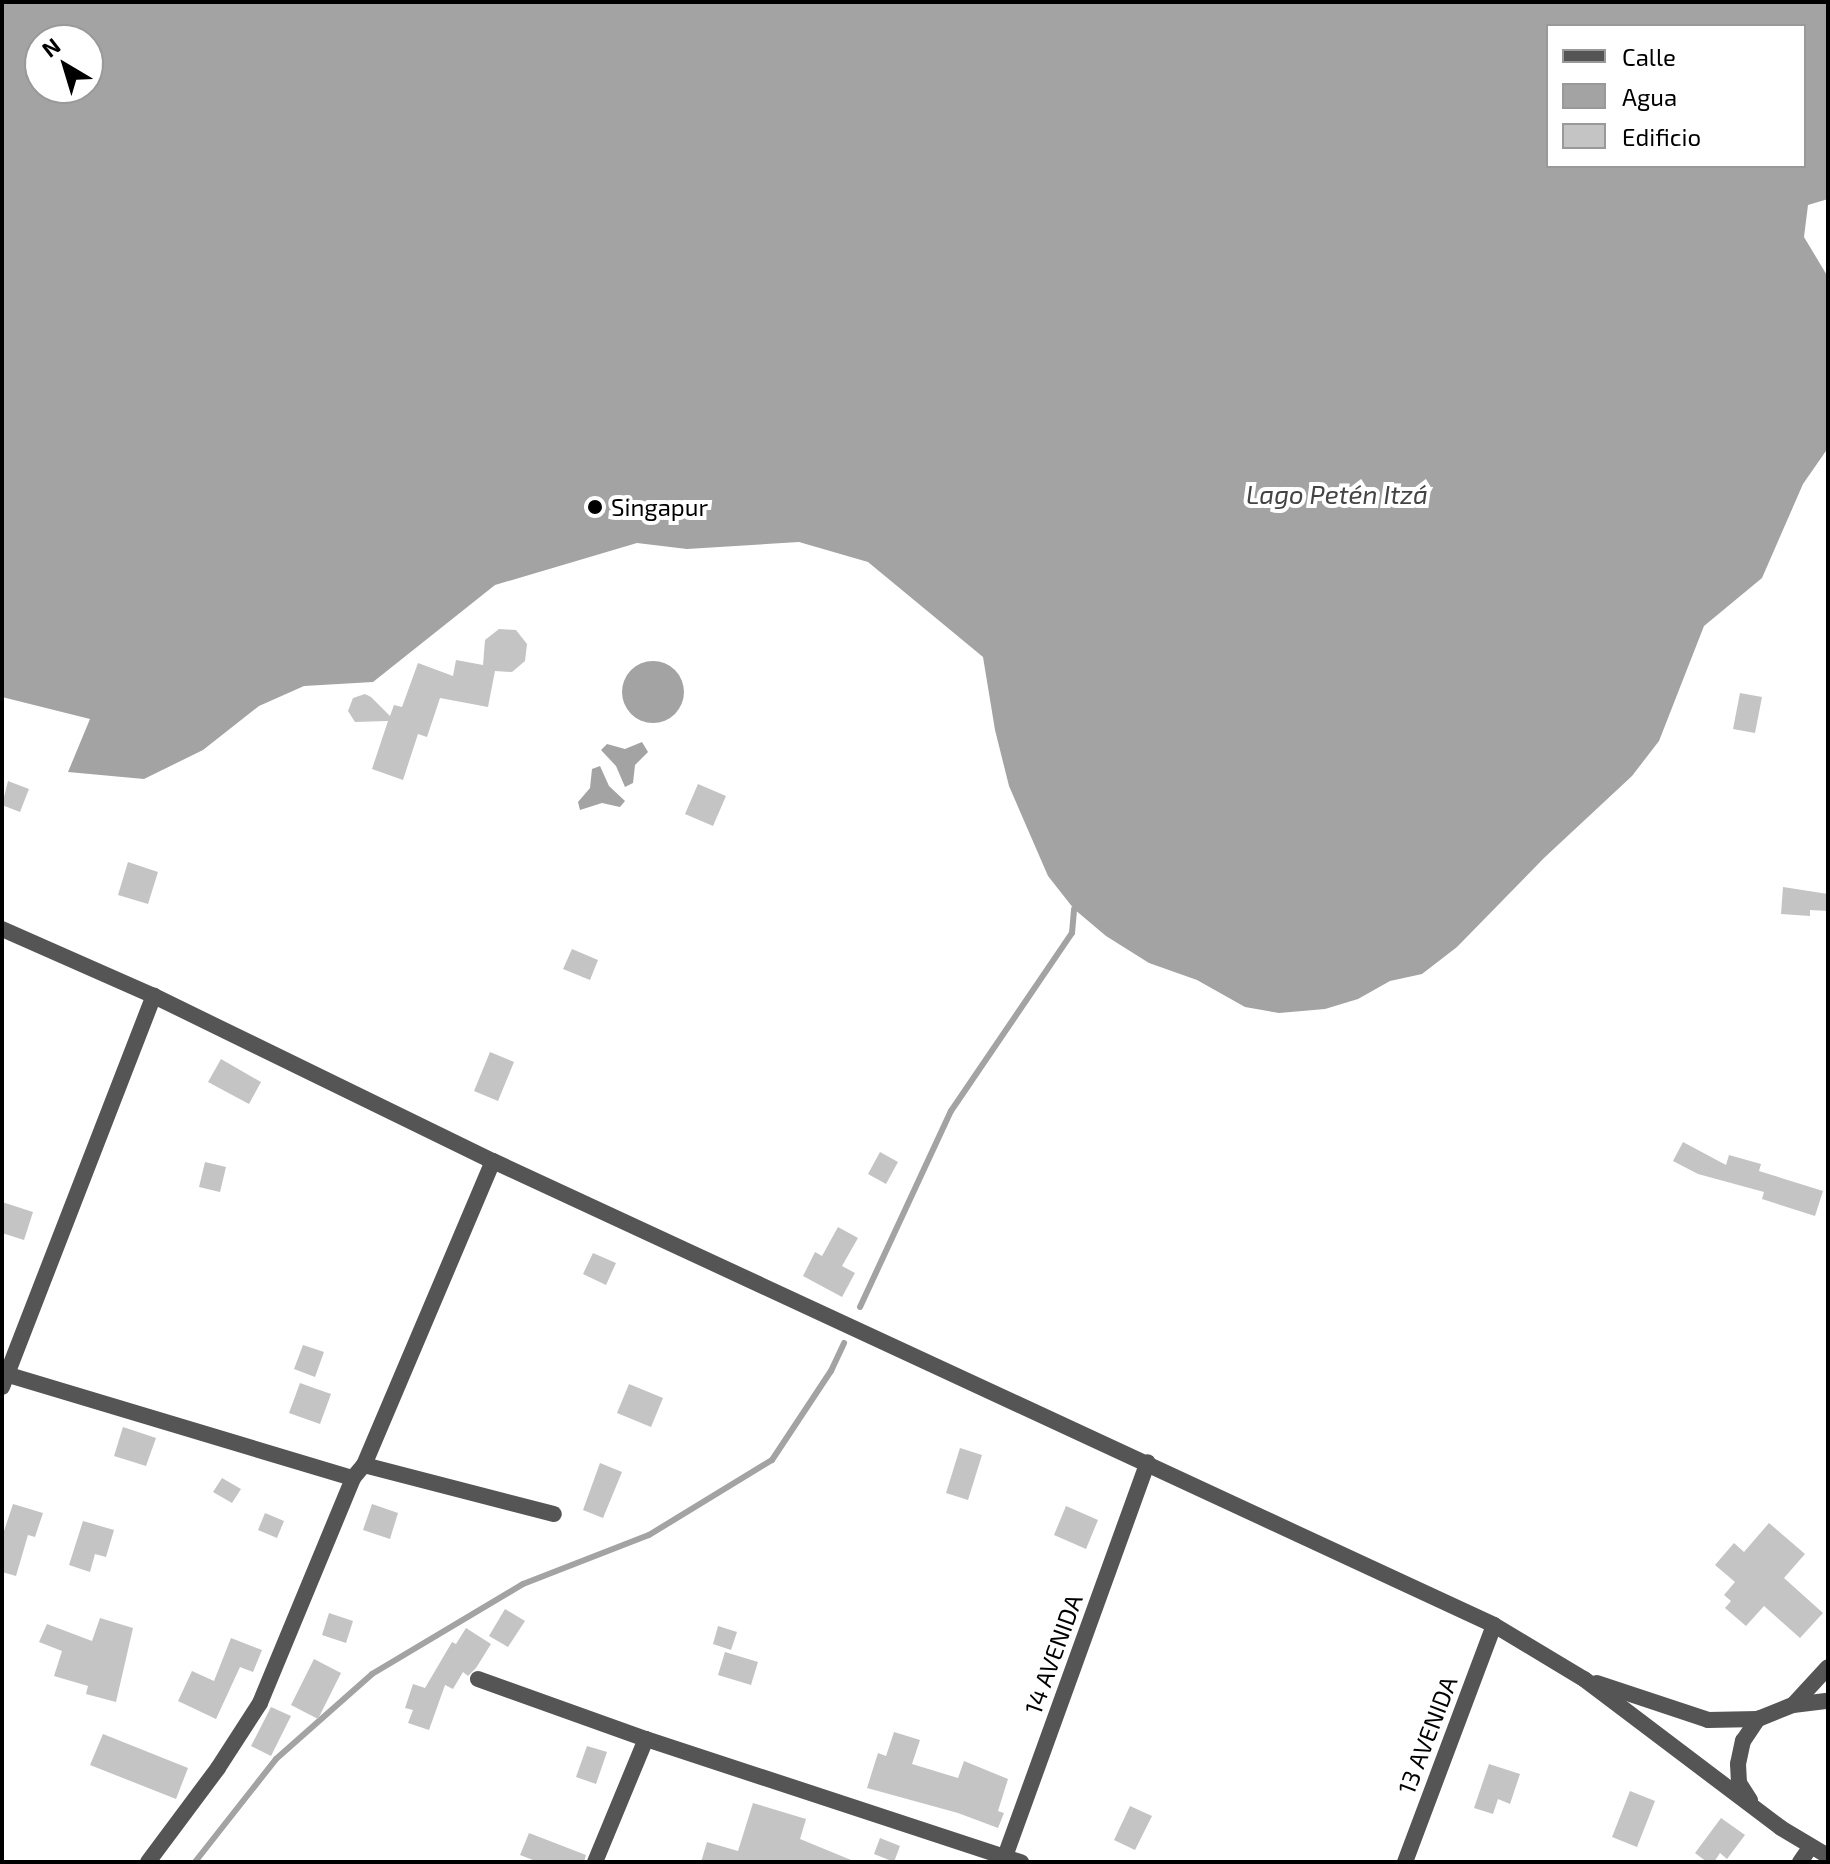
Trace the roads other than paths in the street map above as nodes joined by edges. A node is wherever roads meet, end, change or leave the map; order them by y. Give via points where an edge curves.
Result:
1 (2, 929) edge
2 (154, 996) junction
3 (493, 1161) junction
4 (4, 1378) edge
5 (1148, 1462) junction
6 (364, 1465) junction
7 (353, 1478) junction
8 (554, 1514) dead end
9 (1494, 1625) junction
10 (1828, 1667) edge
11 (478, 1679) dead end
12 (1584, 1679) junction
13 (1828, 1701) edge
14 (1793, 1705) junction
15 (1758, 1719) junction
16 (646, 1739) junction
17 (1753, 1805) junction
18 (1811, 1846) junction
19 (1828, 1856) edge
20 (1010, 1860) edge
21 (148, 1862) edge
22 (595, 1862) edge
23 (1405, 1862) edge
24 (1800, 1862) edge

1 - 2 street
2 - 3 street
2 - 4 street
3 - 5 street
3 - 6 street
4 - 7 street
5 - 9 street
5 - 20 street, 14 AVENIDA
6 - 7 street
6 - 8 street
7 - 21 street via 260,1703
9 - 12 street
9 - 23 street, 13 AVENIDA
10 - 14 street
11 - 16 street
12 - 15 street via 1708,1720
12 - 17 street
13 - 14 street
14 - 15 street
15 - 17 street via 1743,1741 1738,1764 1739,1783
16 - 20 street
16 - 22 street
17 - 18 street
18 - 19 street
18 - 24 street

